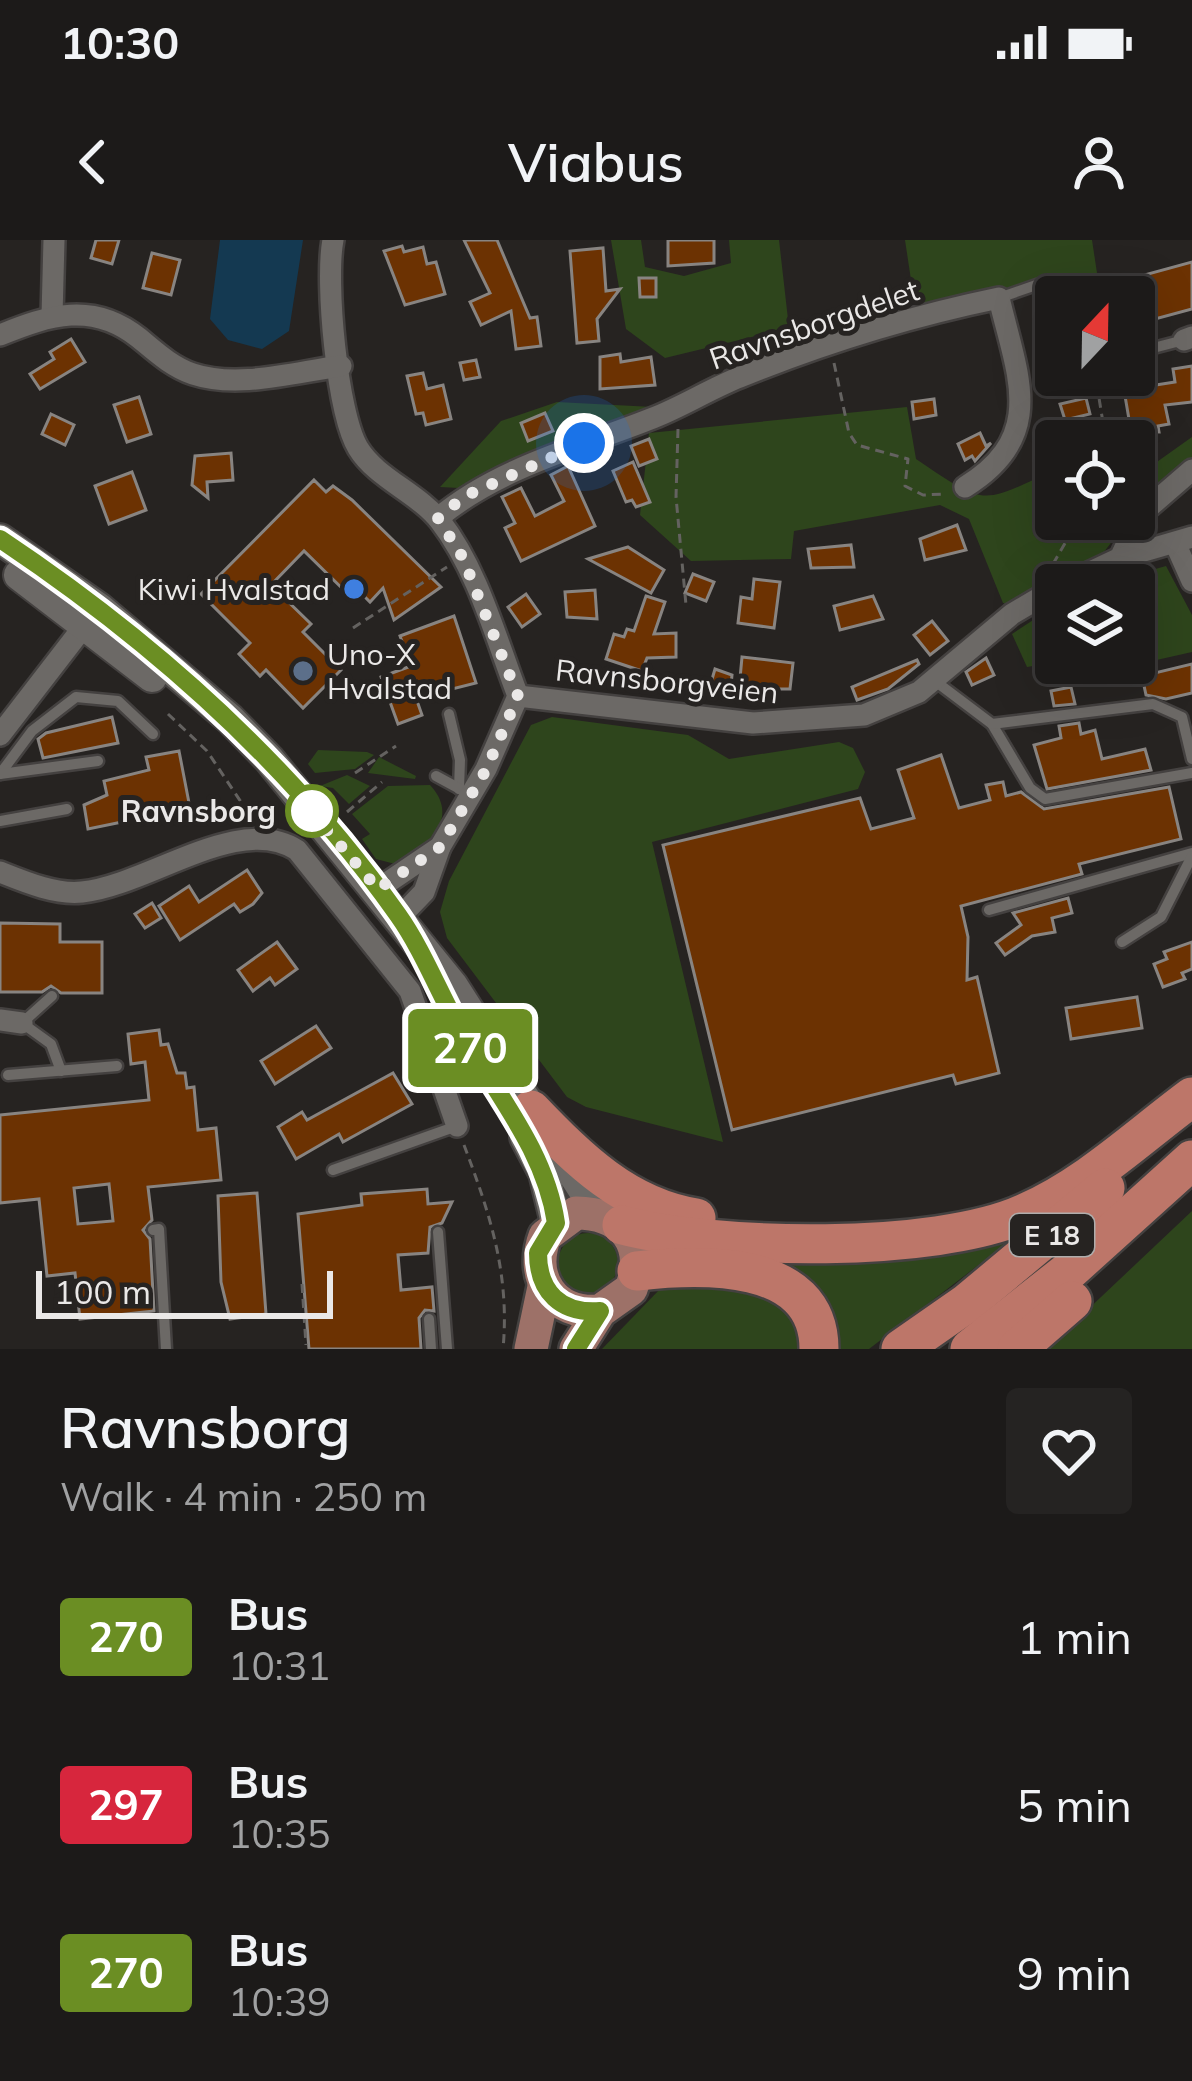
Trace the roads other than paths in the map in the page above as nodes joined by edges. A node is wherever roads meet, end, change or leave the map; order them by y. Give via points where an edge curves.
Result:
1 (54, 240) edge
2 (333, 240) edge
3 (1035, 285) edge
4 (999, 298) junction
5 (52, 316) junction
6 (0, 335) edge
7 (1188, 339) edge
8 (1155, 348) edge
9 (340, 366) junction
10 (1192, 470) edge
11 (965, 487) road end
12 (438, 518) junction
13 (0, 539) edge
14 (1183, 540) edge
15 (1120, 558) junction
16 (0, 560) edge
17 (1107, 564) edge
18 (1192, 581) edge
19 (1035, 601) edge
20 (92, 616) junction
21 (934, 680) junction
22 (518, 696) junction
23 (449, 714) dead end
24 (992, 724) junction
25 (153, 734) dead end
26 (0, 735) edge
27 (1192, 759) edge
28 (98, 761) dead end
29 (1192, 773) edge
30 (0, 774) edge
31 (436, 776) dead end
32 (465, 792) junction
33 (68, 809) dead end
34 (0, 821) edge
35 (440, 847) junction
36 (1192, 855) edge
37 (0, 872) edge
38 (378, 889) junction
39 (989, 910) dead end
40 (406, 928) junction
41 (1122, 942) dead end
42 (52, 997) dead end
43 (11, 1022) edge
44 (117, 1066) dead end
45 (61, 1071) junction
46 (8, 1075) dead end
47 (1192, 1102) edge
48 (531, 1110) junction
49 (458, 1126) joint
50 (1192, 1160) edge
51 (333, 1170) dead end
52 (1192, 1171) edge
53 (610, 1219) junction
54 (556, 1223) junction
55 (153, 1230) dead end
56 (438, 1232) dead end
57 (764, 1240) junction
58 (638, 1271) junction
59 (544, 1288) junction
60 (600, 1311) junction
61 (429, 1318) dead end
62 (166, 1349) edge
63 (431, 1349) edge
64 (447, 1349) edge
65 (531, 1349) edge
66 (576, 1349) edge
67 (819, 1349) edge
68 (901, 1349) edge
69 (970, 1349) edge
70 (1018, 1349) edge

1 - 5 street
2 - 9 street
3 - 4 lane, Ravnsborgdelet
4 - 11 street via 1021,395 1009,448
4 - 12 street, Ravnsborgdelet via 741,376 505,477
5 - 6 street
5 - 9 street via 103,319 196,375 242,380
7 - 8 lane
9 - 12 street via 358,450
10 - 15 street via 1141,514
12 - 22 street via 463,558
13 - 20 main road
14 - 15 street, Ravnsborgveien
14 - 18 street, Ravnsborgveien
15 - 17 street, Ravnsborgveien
16 - 20 main road
19 - 21 street, Ravnsborgveien
20 - 26 street
20 - 38 main road via 230,718 336,823
21 - 22 street, Ravnsborgveien via 890,708 810,723 753,724
21 - 24 lane
22 - 32 street
23 - 32 lane
24 - 27 lane via 1153,704 1182,717
24 - 29 lane via 1045,800
25 - 30 lane via 118,701 76,697 32,731
28 - 30 lane
31 - 32 lane
32 - 35 street
33 - 34 lane
35 - 38 street
35 - 40 street
36 - 39 lane
36 - 41 lane via 1160,917
37 - 49 street via 78,893 245,837 278,837 410,991
38 - 40 main road
40 - 48 main road
40 - 54 main road via 537,1157
42 - 43 lane
43 - 45 lane via 51,1044
44 - 45 lane
45 - 46 lane
47 - 57 highway, E 18 via 1068,1190 974,1231 876,1243
47 - 68 highway, E 18 via 1045,1240
48 - 53 main road
48 - 57 highway, E 18 via 631,1196
49 - 51 lane
50 - 69 highway, E 18
52 - 70 highway, E 18 via 1181,1200
53 - 54 main road via 576,1213
53 - 57 highway, E 18 via 679,1236
53 - 58 main road via 638,1254
54 - 59 main road via 538,1253
55 - 62 lane
56 - 64 lane
58 - 60 main road via 631,1289
58 - 67 highway via 749,1270 804,1305
59 - 60 main road via 568,1309
59 - 65 main road
60 - 66 main road
61 - 63 lane

